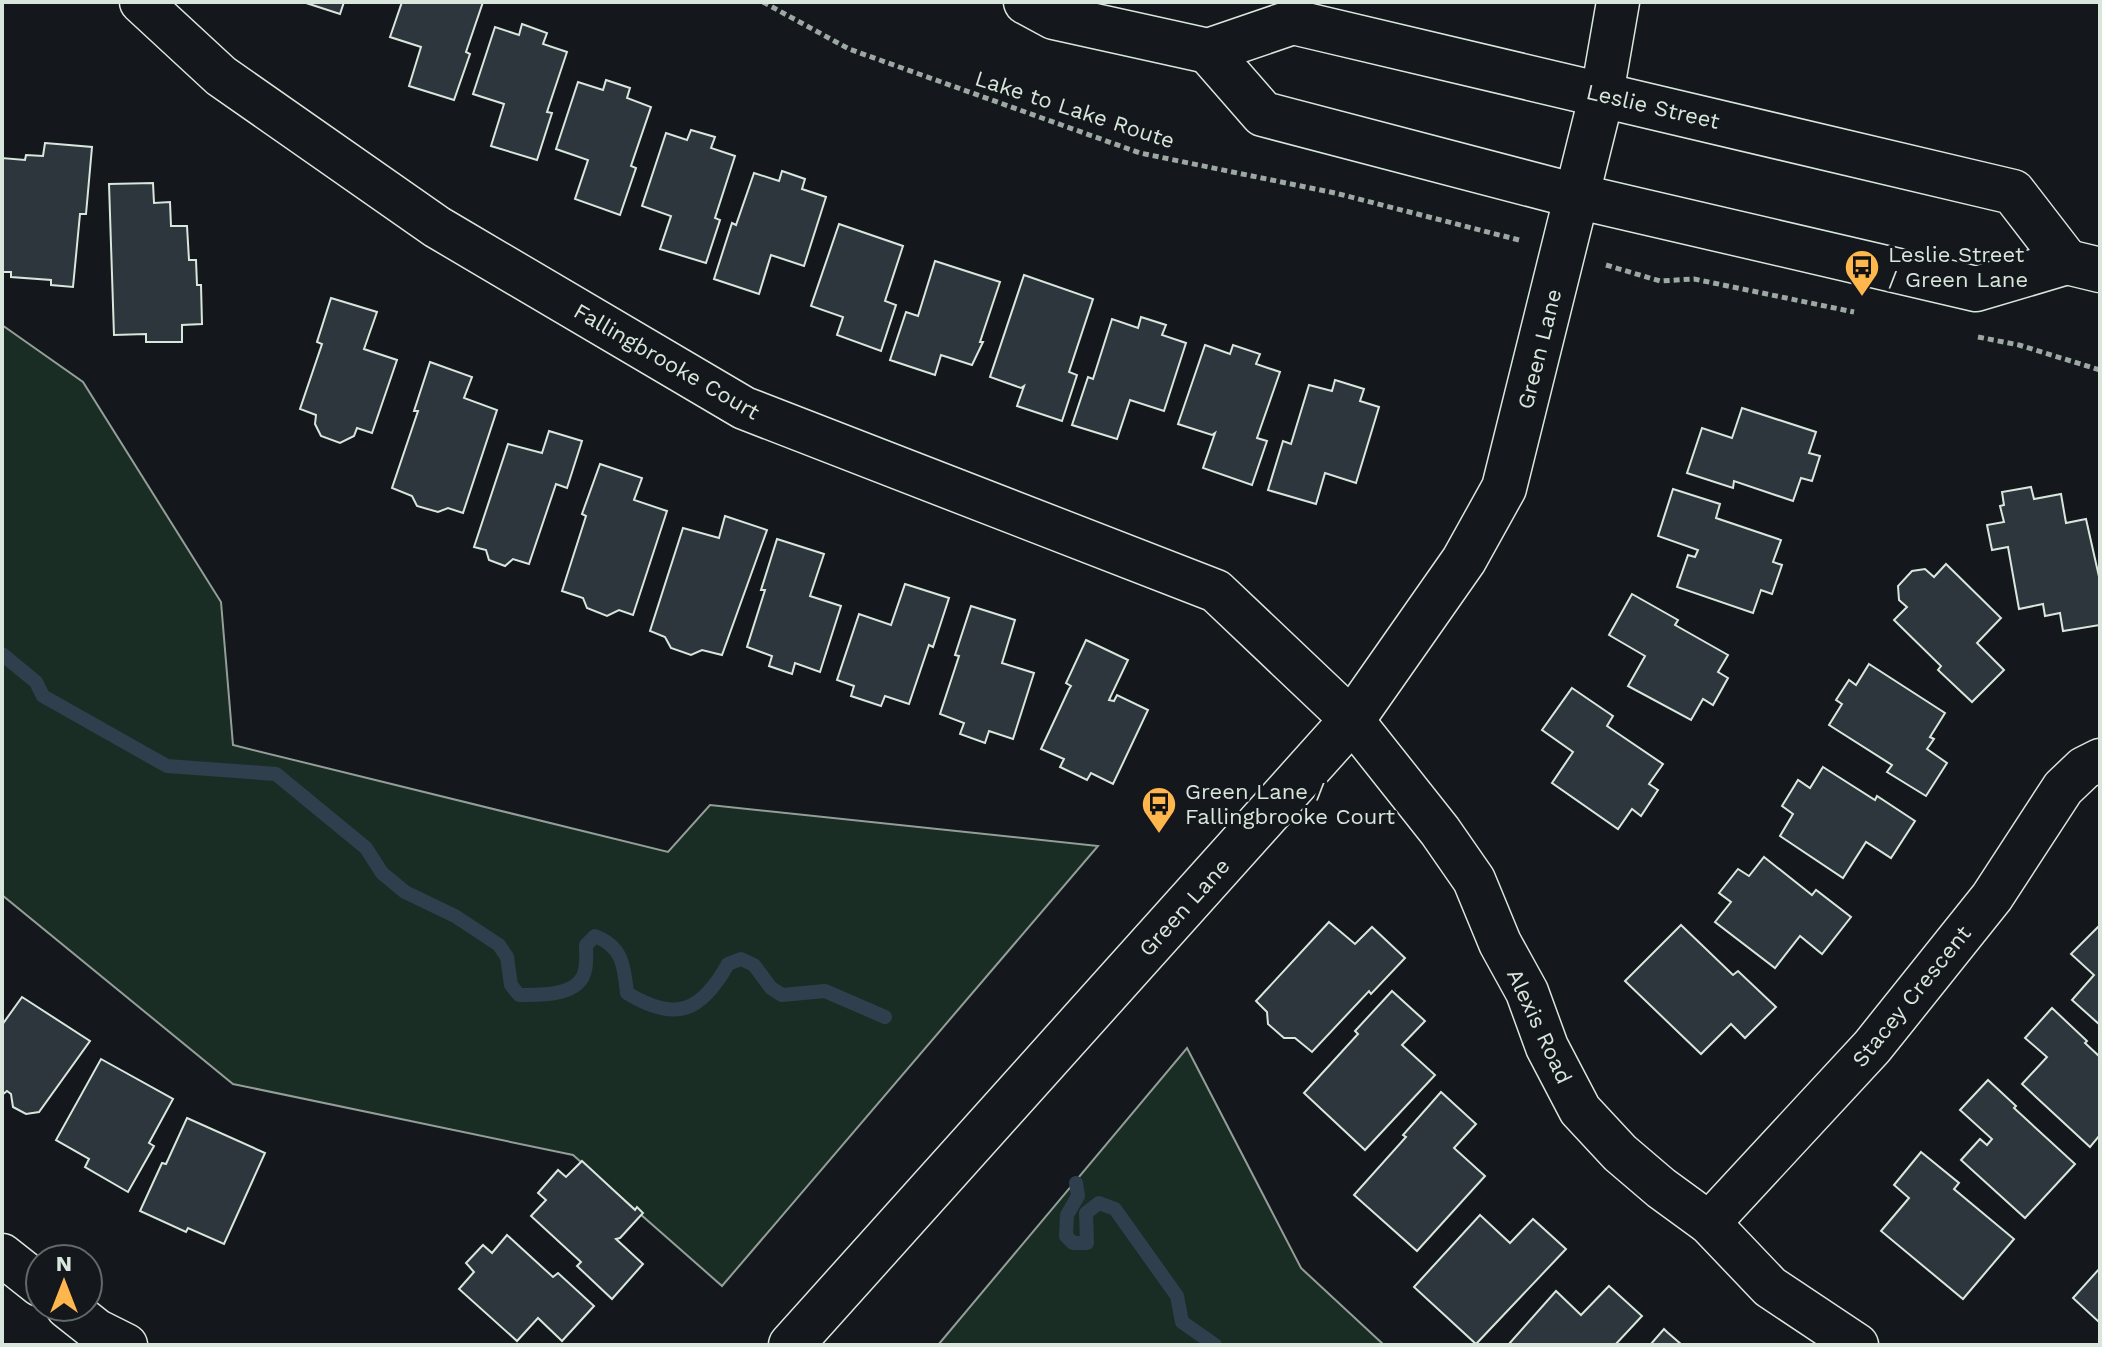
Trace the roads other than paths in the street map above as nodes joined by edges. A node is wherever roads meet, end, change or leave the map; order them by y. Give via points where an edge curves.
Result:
1 (141, 2) edge
2 (1026, 2) edge
3 (1618, 2) edge
4 (1208, 51) junction
5 (1602, 94) junction
6 (1576, 196) junction
7 (2084, 266) edge
8 (1352, 720) junction
9 (2100, 760) edge
10 (1709, 1223) junction
11 (2, 1255) edge
12 (24, 1272) edge
13 (87, 1323) edge
14 (126, 1345) edge
15 (791, 1345) edge
16 (1857, 1345) edge

1 - 8 street, Fallingbrooke Court via 221,76 437,227 744,408 1216,591
2 - 4 main road via 1054,17
3 - 5 street
4 - 5 main road, Leslie Street via 1293,22
4 - 6 main road, Leslie Street via 1263,114
5 - 6 main road, Green Lane
5 - 7 main road, Leslie Street via 2013,192
6 - 7 main road, Leslie Street via 1976,289
6 - 8 main road, Green Lane via 1504,488 1464,560
8 - 10 street, Alexis Road via 1474,880 1580,1110 1620,1153
8 - 15 main road, Green Lane
9 - 10 street, Stacey Crescent via 2063,788 1992,897 1872,1047
10 - 16 street, Alexis Road via 1770,1287
11 - 12 street
13 - 14 street

